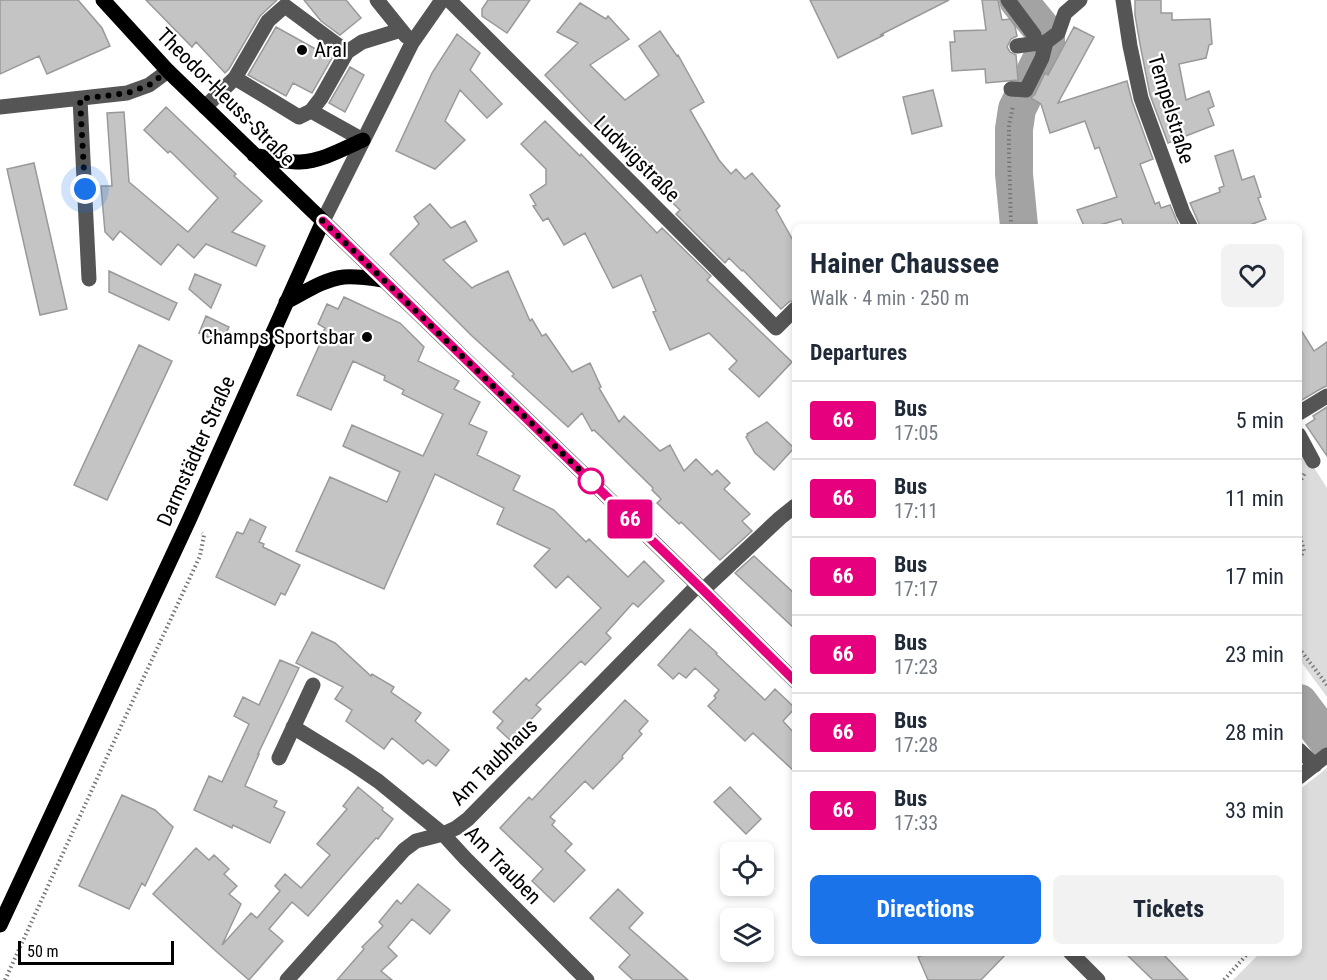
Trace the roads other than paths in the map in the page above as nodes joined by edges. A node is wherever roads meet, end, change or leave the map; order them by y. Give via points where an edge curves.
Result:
1 (102, 0) edge
2 (377, 0) edge
3 (441, 0) edge
4 (448, 0) edge
5 (1008, 0) edge
6 (1080, 0) edge
7 (1123, 0) edge
8 (401, 30) junction
9 (1040, 39) junction
10 (412, 43) junction
11 (1017, 46) dead end
12 (347, 52) junction
13 (168, 71) junction
14 (235, 78) junction
15 (1015, 89) road end
16 (80, 99) junction
17 (0, 107) edge
18 (204, 107) junction
19 (311, 111) junction
20 (363, 141) junction
21 (254, 155) junction
22 (323, 221) junction
23 (1189, 224) edge
24 (89, 279) dead end
25 (383, 280) junction
26 (286, 302) junction
27 (792, 312) edge
28 (1327, 396) edge
29 (1302, 411) edge
30 (1302, 441) edge
31 (1313, 461) dead end
32 (792, 508) edge
33 (701, 587) junction
34 (792, 678) edge
35 (313, 685) dead end
36 (293, 727) junction
37 (1302, 751) edge
38 (279, 758) dead end
39 (1321, 760) edge
40 (1302, 775) edge
41 (443, 834) junction
42 (0, 925) edge
43 (1074, 956) edge
44 (287, 980) edge
45 (587, 980) edge
46 (1098, 980) edge

1 - 13 main road, Theodor-Heuss-Straße
2 - 8 street
3 - 10 street, Darmstädter Straße
4 - 27 street, Ludwigstraße via 776,328
5 - 9 street
6 - 9 street via 1065,13 1058,33
7 - 23 street, Tempelstraße via 1141,98
8 - 10 street
8 - 12 street via 362,42
9 - 11 street
9 - 15 street via 1042,58 1026,90
10 - 20 street, Darmstädter Straße
12 - 14 street via 285,6 268,21
12 - 19 street
13 - 16 street via 149,85 128,93
13 - 18 main road, Theodor-Heuss-Straße
14 - 18 street
14 - 19 street via 298,117
16 - 17 street
16 - 24 street
18 - 21 main road, Theodor-Heuss-Straße
19 - 20 street
20 - 21 main road via 299,162
20 - 22 street, Darmstädter Straße
21 - 22 main road, Theodor-Heuss-Straße
22 - 25 street
22 - 26 main road, Darmstädter Straße
25 - 26 main road via 342,278
25 - 33 street
26 - 42 main road, Darmstädter Straße
28 - 29 street
30 - 31 street
32 - 33 street, Am Taubhaus
33 - 34 street
33 - 41 street, Am Taubhaus via 468,819
35 - 36 street
36 - 38 street
36 - 41 street, Am Trauben via 378,781
37 - 39 street
39 - 40 street
41 - 44 street, Am Taubhaus via 416,841 404,850
41 - 45 street, Am Trauben
43 - 46 street

